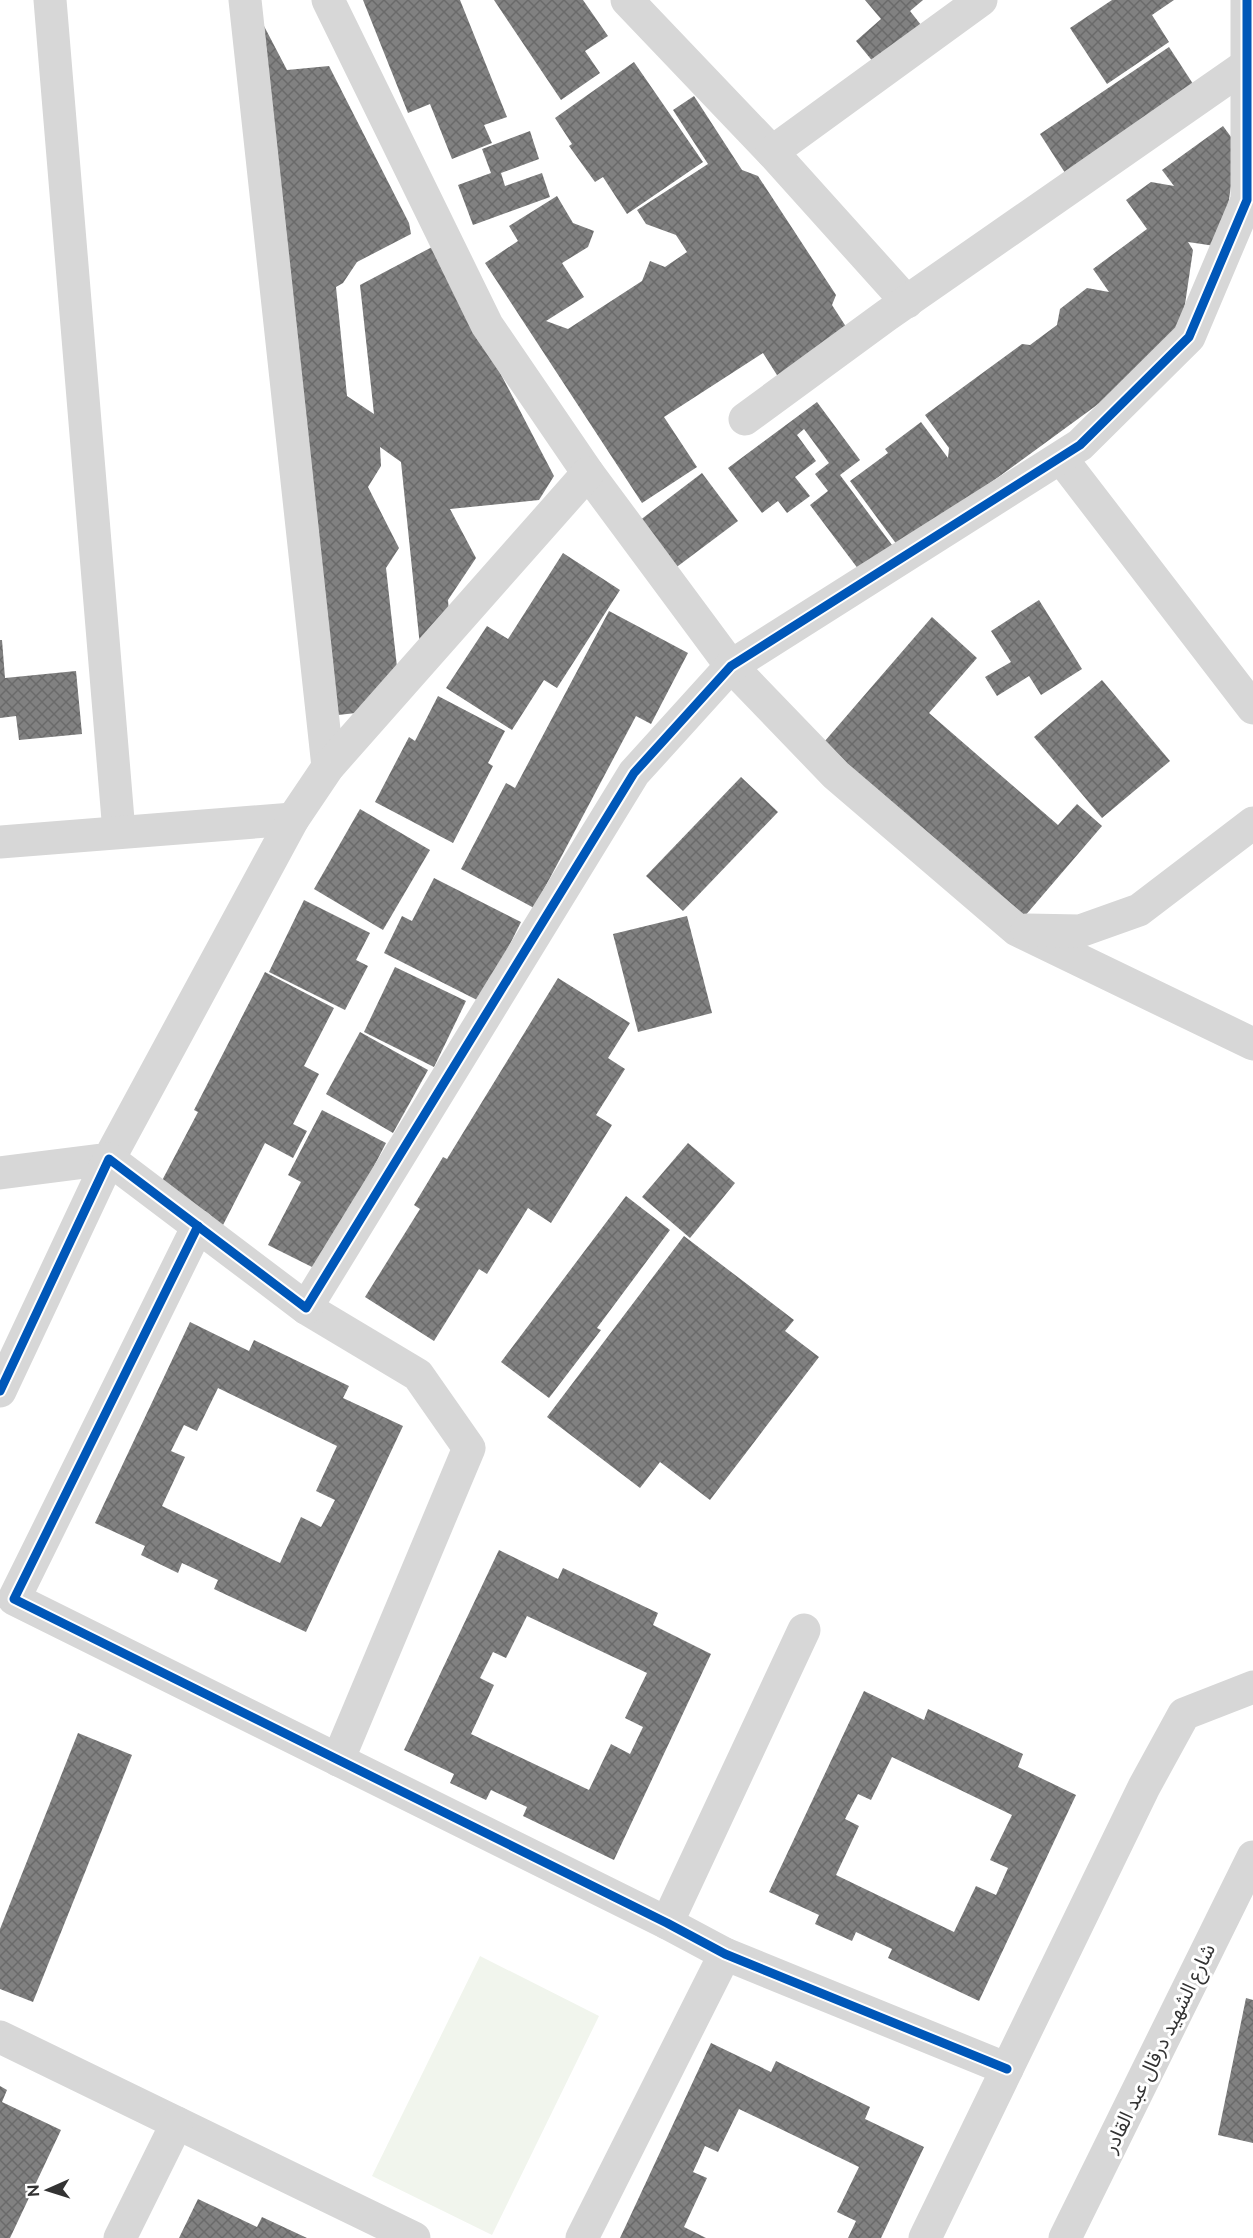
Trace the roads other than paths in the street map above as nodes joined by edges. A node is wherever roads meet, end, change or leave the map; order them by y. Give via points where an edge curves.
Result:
1 (50, 0) edge
2 (245, 0) edge
3 (328, 0) edge
4 (627, 0) edge
5 (981, 0) edge
6 (1247, 0) edge
7 (1250, 64) edge
8 (772, 152) junction
9 (907, 302) junction
10 (744, 419) dead end
11 (1061, 458) junction
12 (588, 473) junction
13 (731, 666) junction
14 (1253, 708) edge
15 (328, 767) junction
16 (292, 819) junction
17 (1253, 823) edge
18 (119, 832) junction
19 (0, 842) edge
20 (1017, 930) junction
21 (1253, 1044) edge
22 (109, 1159) junction
23 (0, 1173) edge
24 (198, 1226) junction
25 (306, 1308) junction
26 (0, 1391) edge
27 (804, 1630) dead end
28 (1253, 1687) edge
29 (338, 1760) junction
30 (1253, 1857) edge
31 (667, 1923) junction
32 (725, 1954) junction
33 (0, 2037) edge
34 (1007, 2070) junction
35 (177, 2123) junction
36 (120, 2238) edge
37 (414, 2238) edge
38 (582, 2238) edge
39 (925, 2238) edge
40 (1065, 2238) edge

1 - 18 street
2 - 15 street
3 - 12 street via 487,325
4 - 8 street
5 - 8 street
6 - 7 street
7 - 9 street
7 - 11 street via 1247,200 1189,337 1080,445
8 - 9 street
9 - 10 street
11 - 13 street
11 - 14 street
12 - 13 street
12 - 15 street
13 - 20 street via 836,775
13 - 25 street via 634,773
15 - 16 street
16 - 18 street
16 - 22 street
17 - 20 street via 1139,910 1080,931
18 - 19 street
20 - 21 street
22 - 23 street
22 - 24 street
22 - 26 street
24 - 25 street
24 - 29 street via 14,1599
25 - 29 street via 418,1376 469,1448
27 - 31 street
28 - 34 street via 1184,1714 1144,1787
29 - 31 street
30 - 40 street, شارع الشهيد درقال عبد القادر
31 - 32 street
32 - 34 street
32 - 38 street
33 - 35 street
34 - 39 street
35 - 36 street
35 - 37 street

